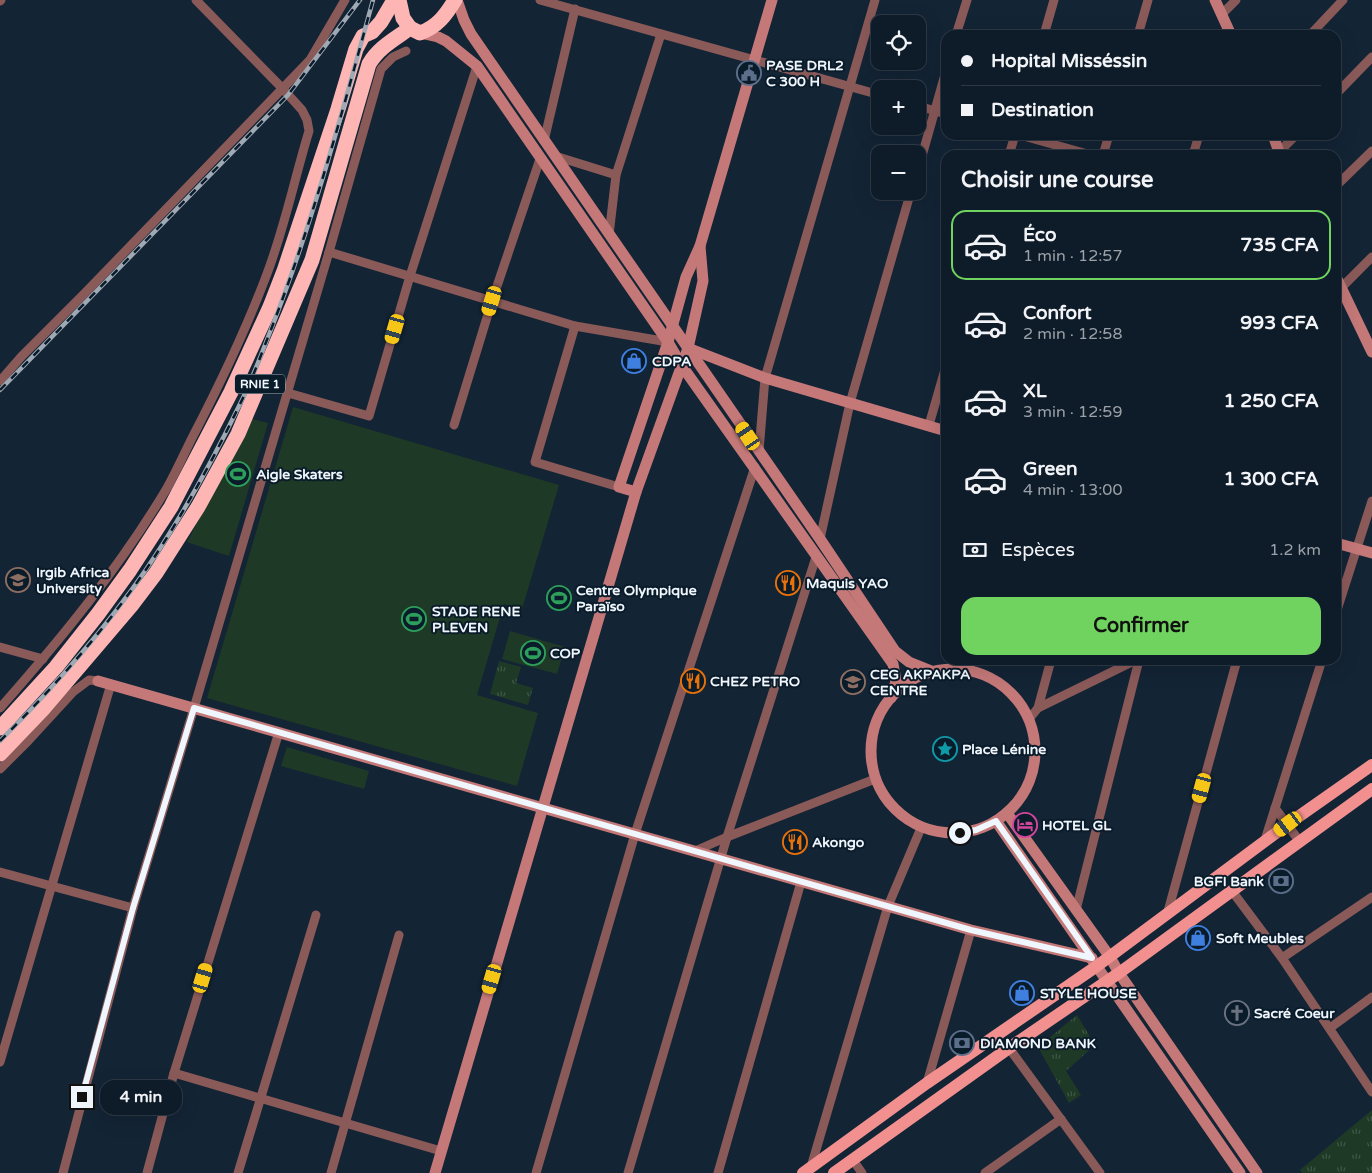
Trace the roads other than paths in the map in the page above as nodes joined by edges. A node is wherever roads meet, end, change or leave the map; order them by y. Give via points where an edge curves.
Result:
1 (196, 0) edge
2 (345, 0) edge
3 (394, 0) edge
4 (399, 0) edge
5 (456, 0) edge
6 (540, 0) edge
7 (772, 0) edge
8 (875, 0) edge
9 (966, 0) edge
10 (1054, 0) edge
11 (1148, 0) edge
12 (1215, 0) edge
13 (1236, 0) edge
14 (1342, 0) edge
15 (575, 9) junction
16 (1222, 14) junction
17 (415, 30) junction
18 (957, 30) edge
19 (1045, 30) edge
20 (1139, 30) edge
21 (1228, 30) edge
22 (1315, 30) edge
23 (661, 34) junction
24 (406, 51) dead end
25 (1372, 57) edge
26 (754, 60) junction
27 (477, 66) junction
28 (850, 87) junction
29 (283, 89) junction
30 (941, 89) edge
31 (1341, 89) edge
32 (871, 93) edge
33 (926, 108) edge
34 (935, 111) junction
35 (941, 113) edge
36 (544, 140) junction
37 (1038, 140) edge
38 (1292, 140) edge
39 (925, 145) edge
40 (1073, 150) edge
41 (1283, 150) edge
42 (1372, 151) edge
43 (554, 156) junction
44 (540, 159) junction
45 (616, 175) junction
46 (1341, 181) edge
47 (908, 200) edge
48 (609, 235) junction
49 (700, 246) junction
50 (329, 252) junction
51 (1372, 257) edge
52 (410, 276) junction
53 (1341, 280) edge
54 (1341, 286) edge
55 (492, 301) junction
56 (575, 326) junction
57 (673, 327) junction
58 (668, 342) junction
59 (1371, 347) edge
60 (688, 348) junction
61 (682, 366) junction
62 (765, 378) junction
63 (0, 382) edge
64 (941, 384) edge
65 (288, 393) junction
66 (850, 403) junction
67 (454, 425) dead end
68 (929, 426) junction
69 (941, 429) edge
70 (758, 451) junction
71 (755, 467) junction
72 (619, 487) junction
73 (636, 492) junction
74 (1372, 502) edge
75 (820, 539) junction
76 (1341, 544) edge
77 (1357, 549) junction
78 (1372, 553) edge
79 (816, 557) junction
80 (1341, 598) edge
81 (0, 647) edge
82 (43, 659) junction
83 (969, 665) edge
84 (1050, 665) edge
85 (1128, 665) edge
86 (1137, 665) edge
87 (1236, 665) edge
88 (1320, 665) edge
89 (934, 672) junction
90 (98, 681) joint
91 (111, 684) junction
92 (890, 698) junction
93 (0, 708) edge
94 (194, 708) junction
95 (1038, 708) junction
96 (1029, 719) junction
97 (0, 728) edge
98 (278, 732) junction
99 (0, 754) edge
100 (1372, 765) edge
101 (0, 769) edge
102 (875, 779) junction
103 (1372, 789) edge
104 (543, 808) junction
105 (1275, 808) junction
106 (1007, 813) junction
107 (996, 821) junction
108 (1288, 824) junction
109 (921, 828) junction
110 (635, 834) junction
111 (727, 837) junction
112 (1300, 842) junction
113 (1264, 843) junction
114 (696, 851) junction
115 (720, 859) junction
116 (0, 872) edge
117 (801, 882) junction
118 (52, 886) junction
119 (1232, 891) junction
120 (1372, 897) edge
121 (888, 906) junction
122 (133, 908) junction
123 (1076, 910) junction
124 (316, 915) dead end
125 (1167, 916) junction
126 (971, 930) junction
127 (399, 935) dead end
128 (1110, 957) junction
129 (1282, 958) junction
130 (1095, 962) junction
131 (1119, 973) junction
132 (1108, 982) junction
133 (1372, 997) edge
134 (1330, 1028) junction
135 (1009, 1048) junction
136 (0, 1062) edge
137 (174, 1073) junction
138 (927, 1083) junction
139 (1372, 1092) edge
140 (260, 1098) junction
141 (1061, 1119) junction
142 (345, 1123) junction
143 (441, 1151) junction
144 (853, 1160) junction
145 (807, 1170) edge
146 (62, 1173) edge
147 (147, 1173) edge
148 (238, 1173) edge
149 (331, 1173) edge
150 (435, 1173) edge
151 (536, 1173) edge
152 (628, 1173) edge
153 (718, 1173) edge
154 (834, 1173) edge
155 (862, 1173) edge
156 (985, 1173) edge
157 (1100, 1173) edge
158 (1240, 1173) edge
159 (1256, 1173) edge

1 - 29 street
2 - 29 street via 310,60
3 - 97 highway, RNIE 1 via 381,22 363,36 356,49 270,307 231,392 171,507 98,614 56,667
4 - 17 highway via 402,18
5 - 17 highway, RNIE 1 via 441,21
5 - 36 main road via 471,34
6 - 15 street
7 - 26 main road
8 - 28 street
9 - 18 street
10 - 19 street
11 - 20 street
12 - 16 main road
13 - 16 street
14 - 22 street
15 - 23 street
15 - 36 street
16 - 21 main road
17 - 27 main road via 446,41
17 - 99 highway, RNIE 1 via 383,46 368,64 312,260 238,434 198,508 131,606
23 - 26 street
23 - 45 street
24 - 50 street via 393,57 381,69
25 - 31 street
26 - 28 street
26 - 49 main road
27 - 44 main road
27 - 52 street
28 - 32 street
28 - 62 street
29 - 63 street
29 - 82 street via 302,110 309,131 281,234 258,296 220,384 168,486 120,559
30 - 34 street
33 - 34 street
34 - 35 street
34 - 39 street
36 - 43 main road
37 - 40 street
38 - 41 street
42 - 46 street
43 - 45 street
43 - 48 main road
44 - 55 street
44 - 58 main road
45 - 48 street
47 - 66 street
48 - 57 main road
49 - 57 main road via 686,276
49 - 60 main road via 703,281
50 - 52 street
50 - 65 street
51 - 53 street
52 - 55 street
52 - 65 street via 369,416
54 - 59 main road
55 - 56 street
55 - 67 street
56 - 58 street
56 - 72 street via 535,462
57 - 58 main road
57 - 60 main road
58 - 61 main road
58 - 72 main road
60 - 61 main road
60 - 62 main road
60 - 70 main road
61 - 71 main road
61 - 73 main road
62 - 66 main road
62 - 70 street
64 - 68 street
65 - 94 street
66 - 68 main road
66 - 75 street
68 - 69 main road
70 - 75 main road
71 - 79 main road
71 - 110 street
72 - 73 main road
73 - 104 main road
74 - 77 street
75 - 89 main road via 895,651 909,662
76 - 77 main road
77 - 78 main road
77 - 80 street
79 - 92 main road via 893,664 896,681
79 - 111 street
81 - 82 street
82 - 93 street
83 - 89 main road
83 - 96 main road via 1005,687 1019,701
84 - 95 street
85 - 95 street
86 - 123 street
87 - 125 street
88 - 105 street
89 - 92 main road via 906,684
90 - 91 main road
90 - 101 street via 89,680 72,692
91 - 94 main road
91 - 118 street
92 - 102 main road via 880,714 872,738 870,755
94 - 98 main road
94 - 122 street
95 - 96 street
96 - 106 main road via 1035,743 1033,769 1024,793
98 - 104 main road
98 - 137 street
100 - 108 main road
102 - 109 main road via 893,808
102 - 111 street
103 - 112 main road
104 - 110 main road
104 - 143 main road
105 - 108 street
105 - 113 street
106 - 107 main road
106 - 123 main road
107 - 109 main road via 960,833
107 - 130 main road
108 - 112 street
108 - 113 main road
109 - 121 street
110 - 114 main road
110 - 151 street
111 - 114 street
111 - 115 street
112 - 119 main road
113 - 125 main road
114 - 115 main road
115 - 117 main road
115 - 152 street
116 - 118 street
117 - 121 main road
117 - 153 street
118 - 122 street
118 - 136 street
119 - 129 street
119 - 131 main road
120 - 129 street
121 - 126 main road
121 - 145 street
122 - 146 street
123 - 128 main road
124 - 140 street
125 - 128 main road
126 - 130 main road
126 - 138 street
127 - 142 street
128 - 130 main road
128 - 131 main road
129 - 134 street
130 - 132 main road
130 - 138 main road
131 - 132 main road
131 - 159 main road
132 - 135 main road
132 - 158 main road
133 - 134 street
134 - 139 street
135 - 141 street
135 - 144 main road
137 - 140 street
137 - 147 street
138 - 145 main road
140 - 142 street
140 - 148 street
141 - 156 street
141 - 157 street
142 - 143 street
142 - 149 street
143 - 150 main road
144 - 154 main road
144 - 155 street

